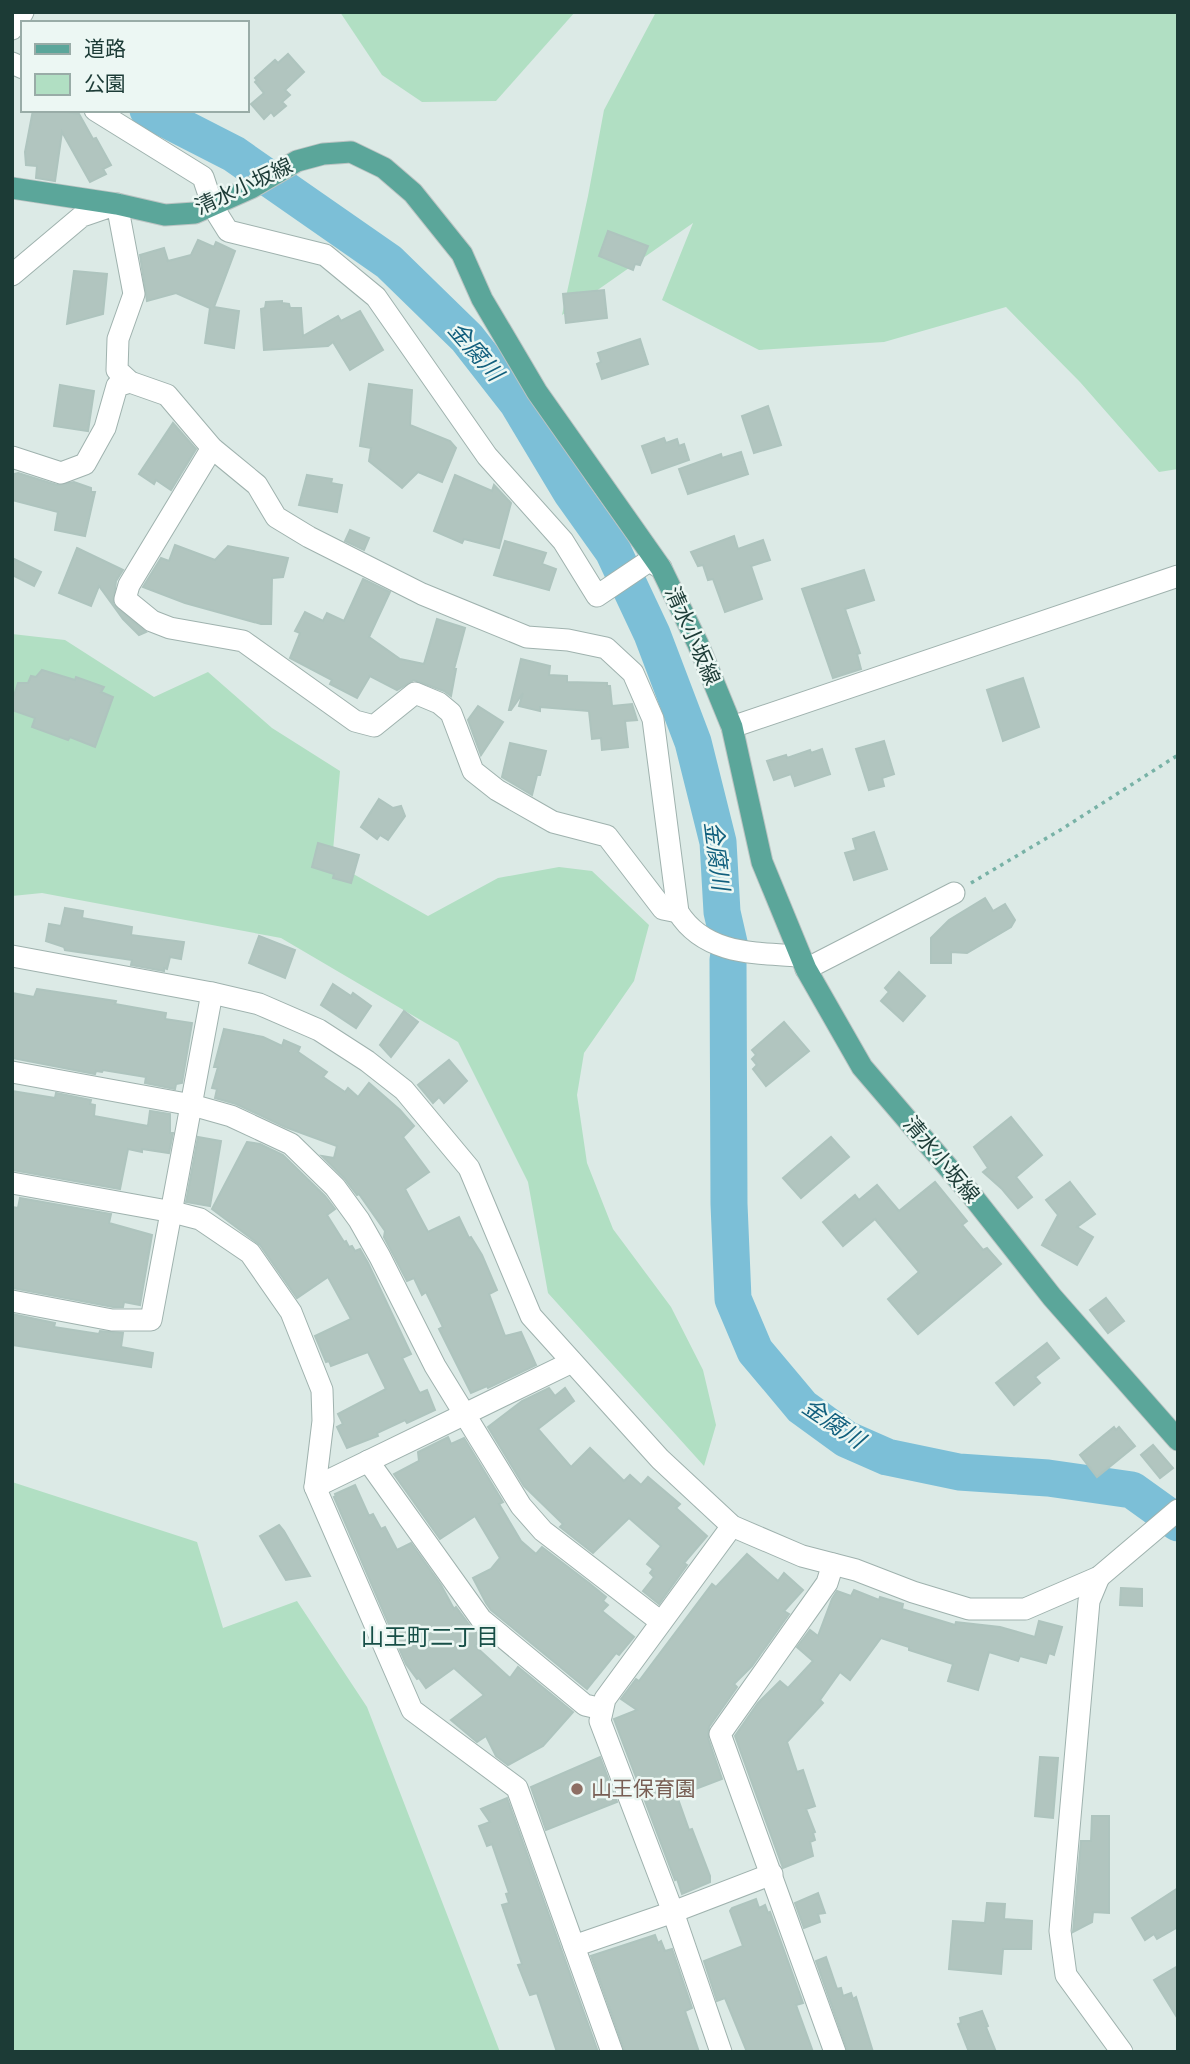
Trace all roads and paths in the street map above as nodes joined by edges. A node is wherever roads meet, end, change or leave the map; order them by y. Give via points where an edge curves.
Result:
1 (23, 12) edge
2 (12, 29) edge
3 (98, 112) edge
4 (12, 188) edge
5 (220, 203) junction
6 (117, 204) junction
7 (12, 275) edge
8 (130, 382) junction
9 (212, 448) junction
10 (12, 457) edge
11 (655, 565) junction
12 (1178, 576) edge
13 (732, 727) junction
14 (1178, 755) edge
15 (954, 893) joint
16 (683, 919) junction
17 (12, 956) edge
18 (803, 963) junction
19 (212, 993) junction
20 (12, 1072) edge
21 (192, 1105) junction
22 (12, 1183) edge
23 (173, 1212) junction
24 (12, 1301) edge
25 (572, 1362) junction
26 (465, 1414) junction
27 (1178, 1440) edge
28 (368, 1461) junction
29 (315, 1487) junction
30 (1178, 1510) edge
31 (732, 1526) junction
32 (832, 1563) junction
33 (1098, 1577) junction
34 (661, 1622) junction
35 (602, 1709) junction
36 (772, 1874) junction
37 (673, 1912) junction
38 (574, 1946) junction
39 (612, 2052) edge
40 (721, 2052) edge
41 (835, 2052) edge
42 (1122, 2052) edge

1 - 2 street
3 - 5 street via 202,177
4 - 6 main road, 清水小坂線
5 - 6 main road, 清水小坂線 via 195,213 165,215
5 - 11 street via 228,231 325,255 376,297 487,456 563,541 597,596
5 - 11 main road, 清水小坂線 via 297,161 323,154 351,152 384,168 413,193 462,254 482,299 537,392
6 - 7 street via 82,216
6 - 8 street via 134,295 118,339 117,370
8 - 9 street via 167,395
8 - 10 street via 117,386 105,428 85,464 61,473
9 - 16 street via 257,485 276,517 309,537 422,594 527,637 606,648 633,673 653,719
9 - 16 street via 129,584 125,599 152,621 170,628 243,641 355,721 373,726 415,693 439,703 451,713 473,771 553,822 607,836 663,909
11 - 13 main road, 清水小坂線 via 698,644
12 - 13 street
13 - 18 main road, 清水小坂線 via 762,862
14 - 15 path
15 - 18 street
16 - 18 street via 701,938 745,953
17 - 19 street
18 - 27 main road, 清水小坂線 via 862,1068
19 - 21 street
19 - 25 street via 259,1004 319,1030 404,1090 469,1168 531,1316
20 - 21 street
21 - 23 street
21 - 26 street via 231,1115 291,1144 335,1187 359,1220
22 - 23 street
23 - 24 street via 151,1320 112,1320
23 - 29 street via 200,1219 250,1254 291,1312 322,1390
25 - 26 street
25 - 31 street via 660,1459
26 - 28 street
26 - 34 street via 521,1506 543,1531
28 - 29 street
28 - 35 street via 481,1619 585,1704
29 - 38 street via 412,1710 517,1788
30 - 33 street
31 - 32 street via 802,1556
31 - 34 street
32 - 33 street via 969,1609 1025,1609
32 - 36 street via 827,1583 720,1734
33 - 42 street via 1089,1601 1060,1931 1066,1975
34 - 35 street
35 - 37 street via 600,1721
36 - 37 street
36 - 41 street
37 - 38 street
37 - 40 street
38 - 39 street

